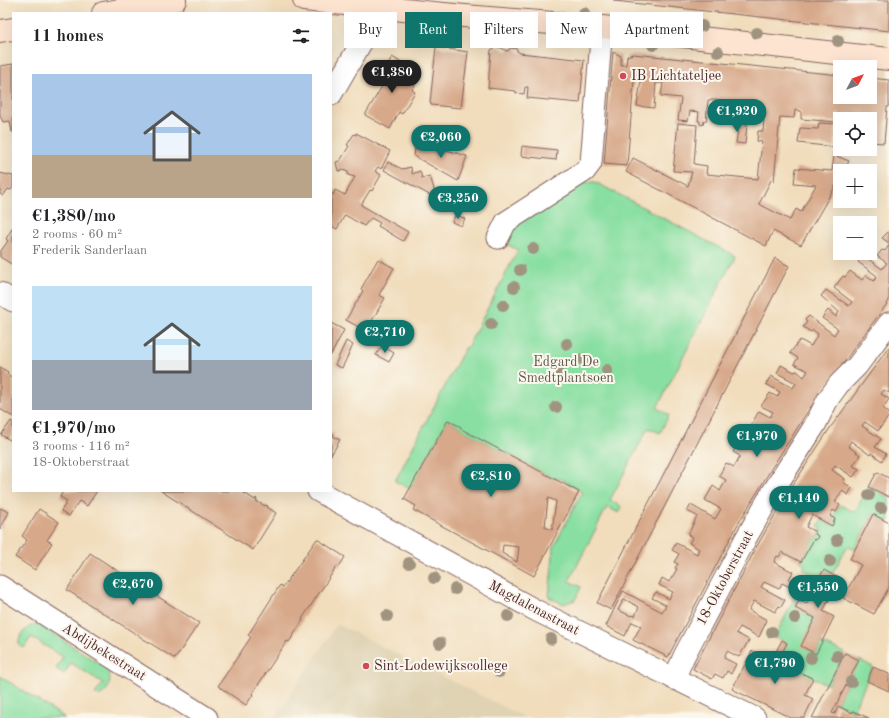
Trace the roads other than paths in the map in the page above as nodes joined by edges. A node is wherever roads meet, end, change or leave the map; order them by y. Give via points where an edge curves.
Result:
1 (175, 0) edge
2 (304, 0) edge
3 (382, 7) junction
4 (111, 8) edge
5 (546, 23) edge
6 (602, 27) edge
7 (12, 29) edge
8 (0, 31) edge
9 (600, 48) edge
10 (889, 59) edge
11 (332, 93) edge
12 (498, 238) dead end
13 (0, 293) edge
14 (12, 300) edge
15 (889, 323) edge
16 (320, 492) edge
17 (0, 586) edge
18 (674, 679) junction
19 (207, 718) edge
20 (755, 718) edge

1 - 4 main road
2 - 3 main road
3 - 5 main road
3 - 11 street
6 - 10 main road
7 - 8 main road
9 - 12 street via 591,164 585,171 506,222
13 - 14 street
15 - 18 street, 18-Oktoberstraat via 828,399 815,425 746,538
16 - 18 street, Magdalenastraat via 537,611
17 - 19 street, Abdijbekestraat
18 - 20 street, Magdalenastraat

